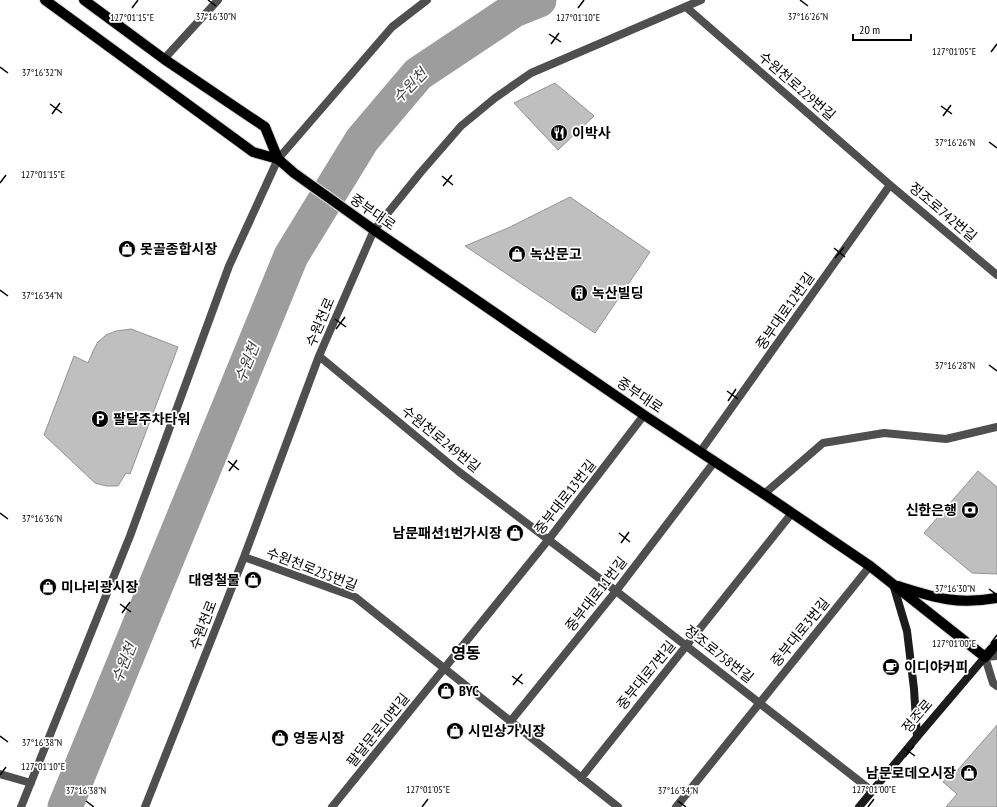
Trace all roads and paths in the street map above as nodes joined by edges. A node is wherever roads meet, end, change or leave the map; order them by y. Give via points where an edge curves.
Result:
1 (45, 0) edge
2 (84, 0) edge
3 (218, 0) edge
4 (427, 0) edge
5 (701, 0) edge
6 (686, 7) junction
7 (164, 59) junction
8 (278, 159) junction
9 (890, 185) junction
10 (374, 230) junction
11 (997, 276) edge
12 (319, 356) junction
13 (644, 415) junction
14 (997, 427) edge
15 (700, 452) junction
16 (715, 461) junction
17 (764, 494) junction
18 (792, 513) junction
19 (549, 539) junction
20 (244, 557) junction
21 (870, 566) junction
22 (893, 584) junction
23 (616, 591) junction
24 (997, 598) edge
25 (997, 644) edge
26 (686, 646) junction
27 (997, 656) edge
28 (985, 658) junction
29 (443, 669) junction
30 (997, 686) edge
31 (760, 703) junction
32 (510, 722) junction
33 (917, 737) junction
34 (0, 774) edge
35 (581, 778) junction
36 (31, 784) junction
37 (872, 791) junction
38 (21, 807) edge
39 (145, 807) edge
40 (332, 807) edge
41 (618, 807) edge
42 (676, 807) edge
43 (860, 807) edge

1 - 8 main road, 중부대로 via 253,152
2 - 7 main road, 중부대로
3 - 7 street
4 - 8 street via 392,27
5 - 6 street, 수원천로
6 - 9 street, 수원천로229번길
6 - 10 street, 수원천로 via 531,73 495,98 461,126
7 - 8 main road, 중부대로 via 266,126
8 - 10 main road, 중부대로
8 - 36 street via 229,266 130,536
9 - 11 street, 정조로742번길
9 - 15 street, 중부대로12번길
10 - 12 street, 수원천로
10 - 13 main road, 중부대로
12 - 19 street, 수원천로249번길 via 458,471
12 - 20 street, 수원천로
13 - 15 main road, 중부대로
13 - 19 street, 중부대로13번길
14 - 17 street via 946,439 884,433 823,443
15 - 16 main road, 중부대로
16 - 17 main road, 중부대로
16 - 23 street, 중부대로11번길
17 - 18 main road, 중부대로
18 - 21 main road, 중부대로
18 - 26 street, 중부대로7번길
19 - 23 street, 정조로758번길
19 - 29 street, 중부대로13번길
20 - 29 street, 수원천로255번길 via 355,597
20 - 39 street, 수원천로
21 - 22 main road, 중부대로
21 - 31 street, 중부대로3번길
22 - 24 main road via 959,601
22 - 28 main road, 중부대로
22 - 33 street via 907,630
23 - 26 street, 정조로758번길
23 - 32 street, 중부대로11번길
25 - 28 main road, 정조로
26 - 31 street, 정조로758번길
26 - 35 street, 중부대로7번길
27 - 28 street
28 - 30 street via 993,683
28 - 33 street, 정조로
29 - 32 street, 수원천로255번길
29 - 40 street, 팔달문로10번길
31 - 37 street, 정조로758번길
31 - 42 street, 중부대로3번길
32 - 35 street, 수원천로255번길
33 - 37 street, 정조로
34 - 36 street
35 - 41 street, 수원천로255번길
36 - 38 street
37 - 43 street, 정조로

